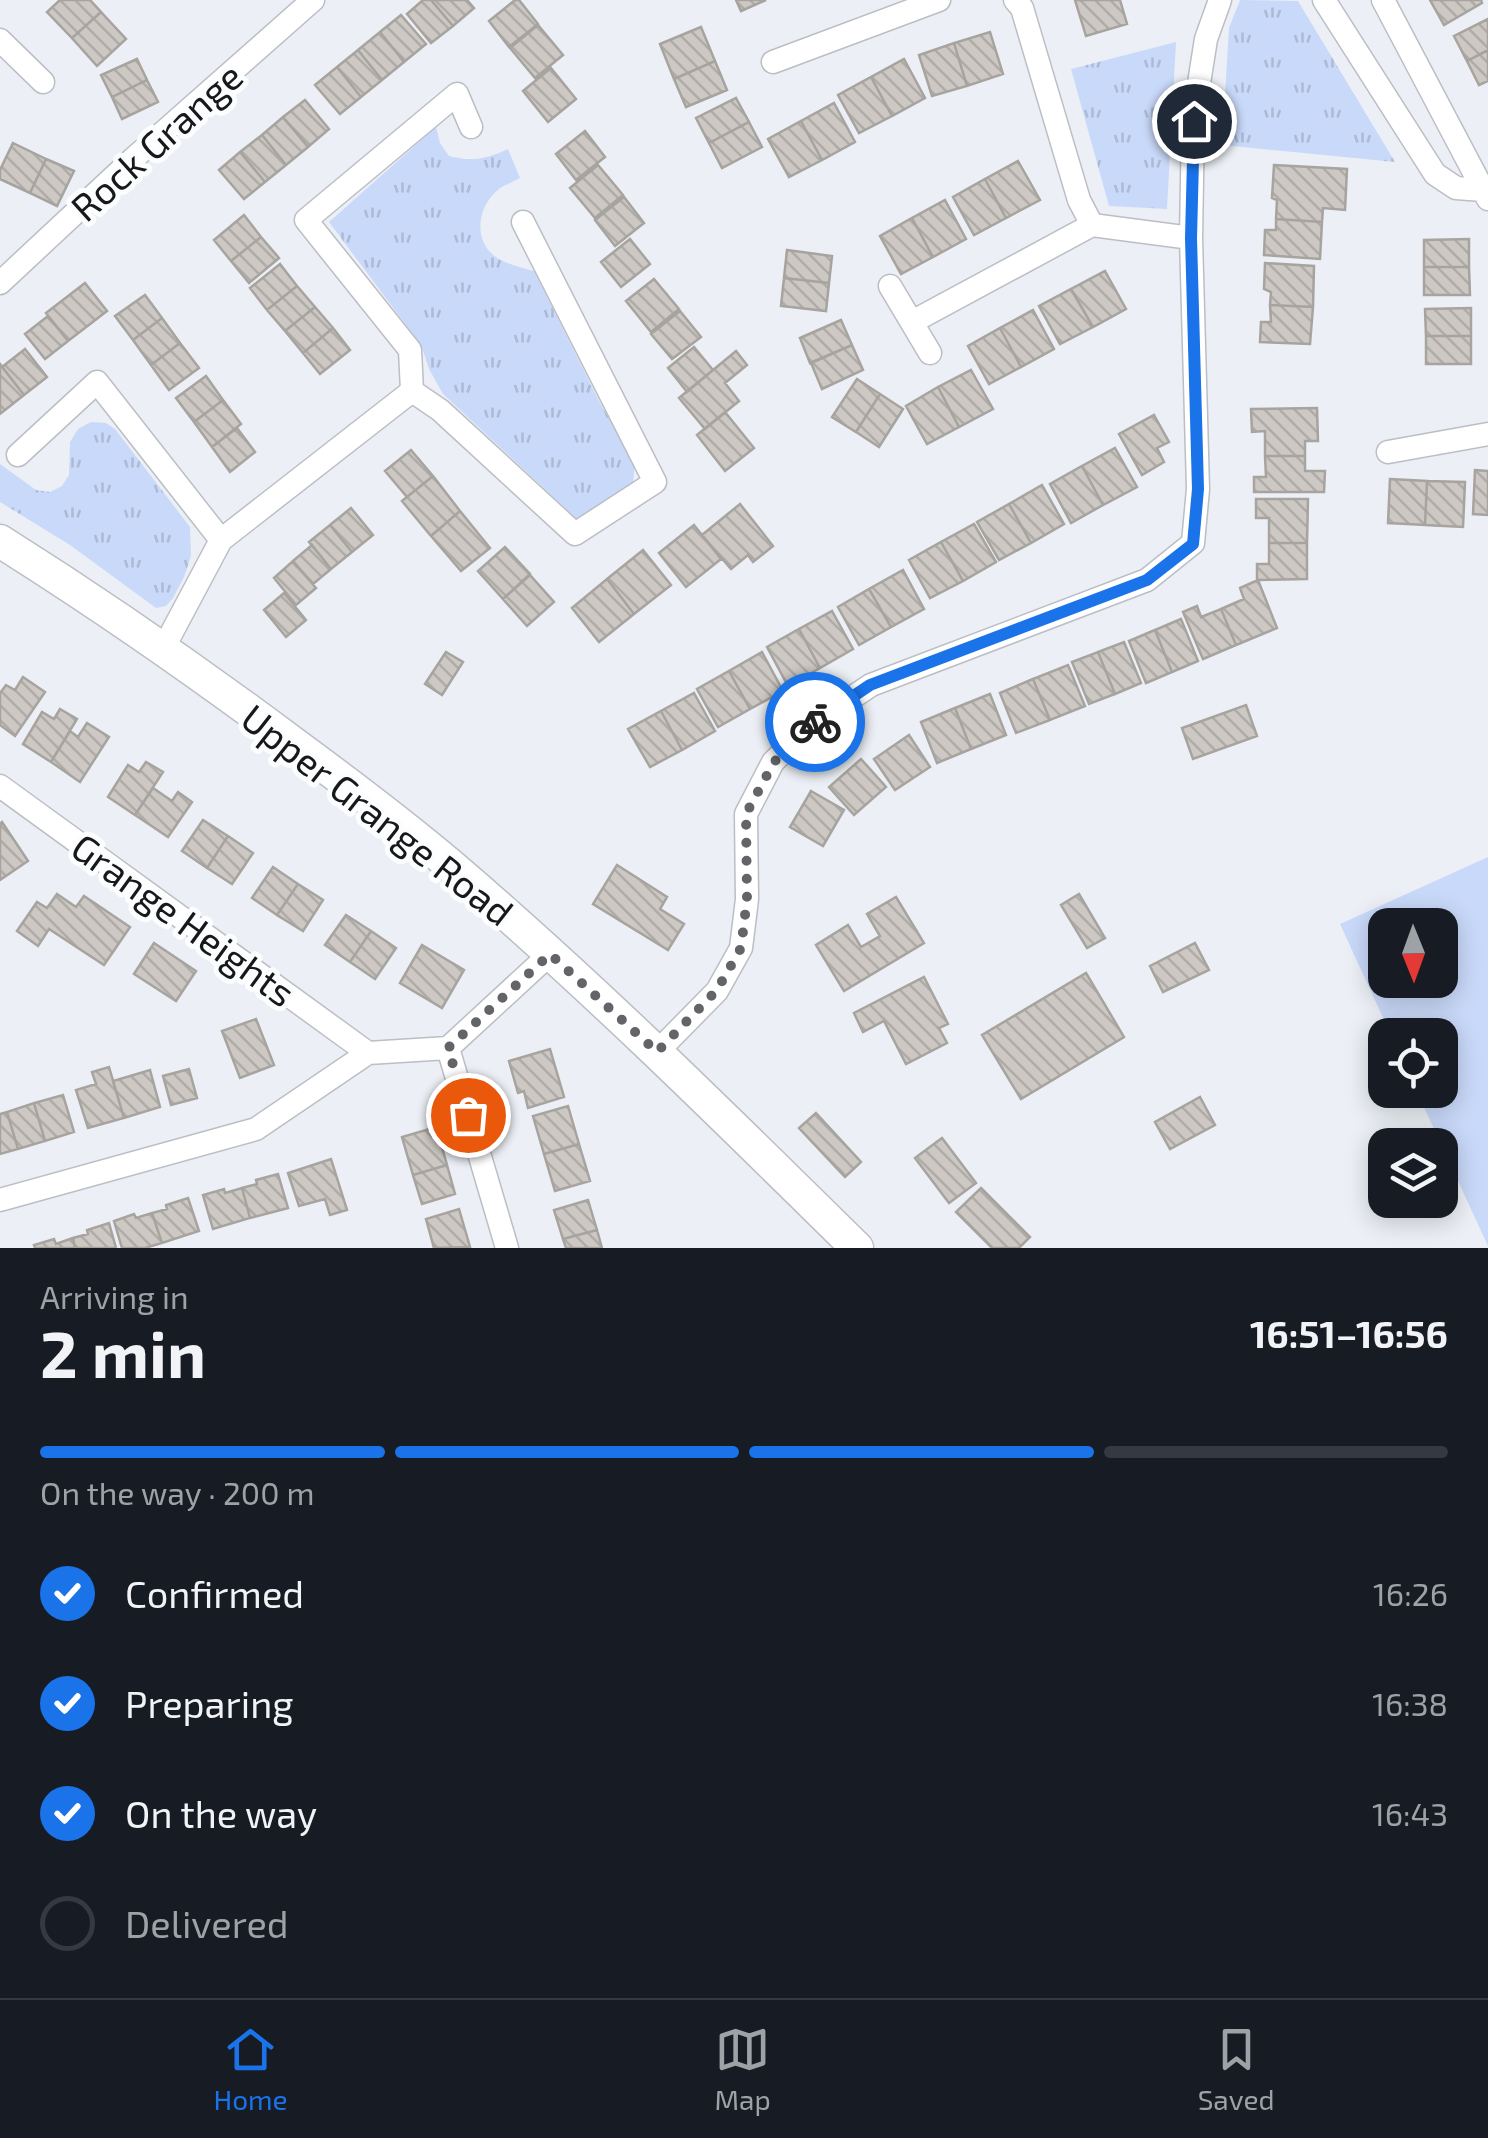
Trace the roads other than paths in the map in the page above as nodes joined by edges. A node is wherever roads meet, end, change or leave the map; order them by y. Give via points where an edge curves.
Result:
1 (313, 0) edge
2 (940, 0) edge
3 (1015, 0) edge
4 (1220, 0) edge
5 (1324, 0) edge
6 (1383, 0) edge
7 (0, 40) edge
8 (773, 62) dead end
9 (43, 82) dead end
10 (471, 127) dead end
11 (1486, 194) edge
12 (523, 222) dead end
13 (1092, 225) junction
14 (1191, 238) junction
15 (0, 283) edge
16 (890, 286) dead end
17 (912, 322) junction
18 (930, 353) dead end
19 (412, 391) junction
20 (1488, 434) edge
21 (1388, 452) dead end
22 (18, 455) dead end
23 (221, 540) junction
24 (0, 541) edge
25 (163, 649) junction
26 (0, 786) edge
27 (550, 954) junction
28 (448, 1048) junction
29 (657, 1052) junction
30 (368, 1053) junction
31 (0, 1200) edge
32 (507, 1248) edge
33 (857, 1248) edge

1 - 15 street, Rock Grange
2 - 8 street
3 - 13 street
4 - 14 street via 1206,39 1194,121
5 - 11 street via 1435,174 1456,188
6 - 11 street
7 - 9 street
10 - 19 street via 457,94 306,220 410,350
12 - 19 street via 656,482 574,534
13 - 14 street
13 - 17 street
14 - 29 street via 1198,489 1193,544 1147,580 870,685 807,728 774,762 746,814 741,948 717,990
16 - 17 street
17 - 18 street
19 - 23 street
20 - 21 street
22 - 23 street via 97,382
23 - 25 street
24 - 25 street, Upper Grange Road
25 - 27 street, Upper Grange Road via 435,852
26 - 30 street, Grange Heights
27 - 28 street
27 - 29 street, Upper Grange Road
28 - 30 street
28 - 32 street
29 - 33 street, Upper Grange Road
30 - 31 street via 256,1129

